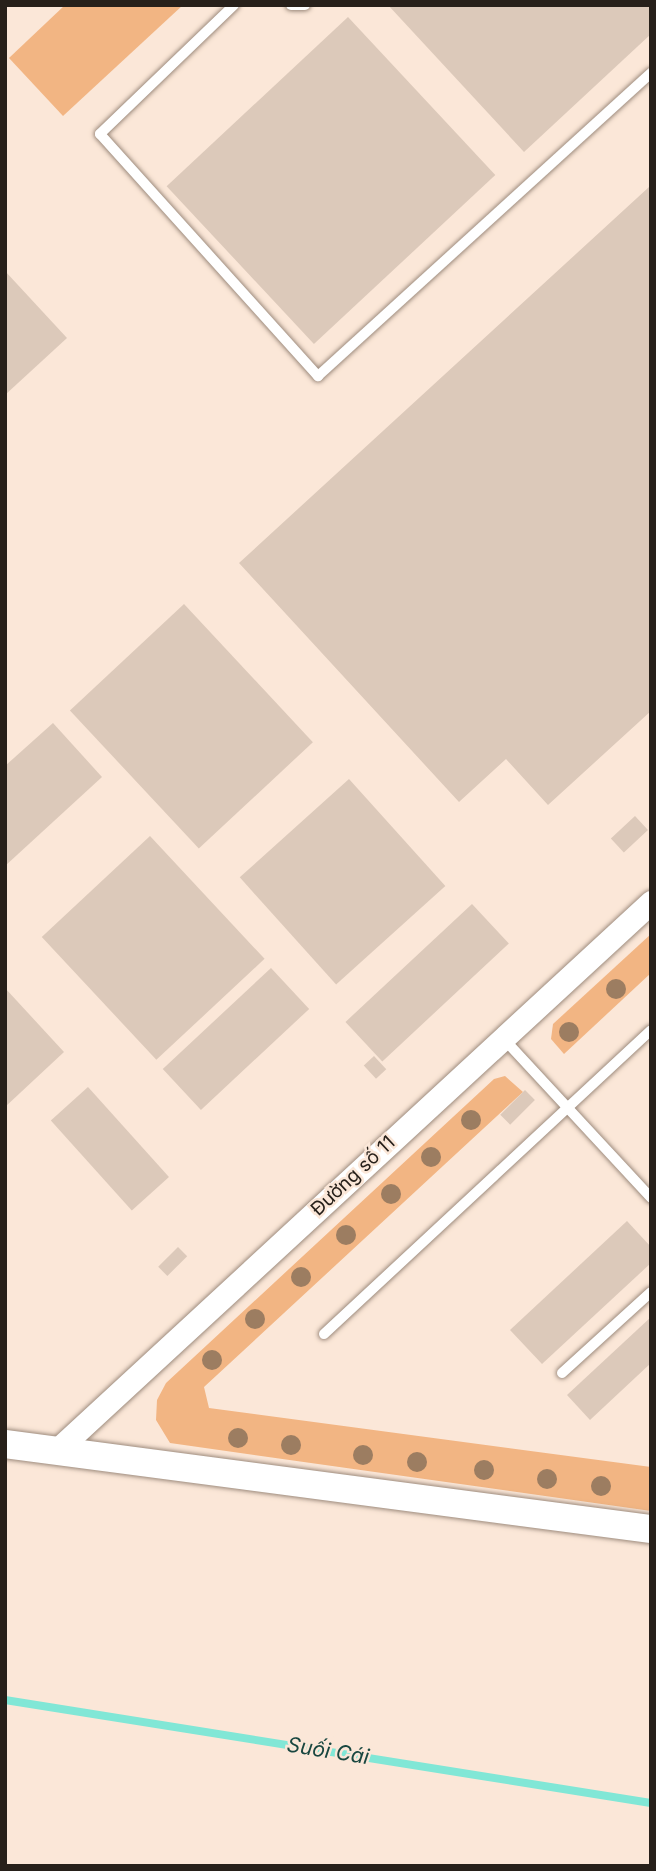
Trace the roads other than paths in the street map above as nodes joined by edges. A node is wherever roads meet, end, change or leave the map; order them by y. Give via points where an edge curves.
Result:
1 (234, 5) edge
2 (291, 5) edge
3 (305, 5) edge
4 (651, 73) edge
5 (651, 902) edge
6 (651, 1030) edge
7 (503, 1038) junction
8 (567, 1107) junction
9 (651, 1198) edge
10 (651, 1292) edge
11 (324, 1334) dead end
12 (562, 1373) dead end
13 (5, 1444) edge
14 (56, 1451) junction
15 (651, 1529) edge

1 - 4 lane via 100,134 318,376
2 - 3 lane
5 - 7 street, Đường số 11
6 - 8 lane
7 - 8 lane
7 - 14 street, Đường số 11
8 - 9 lane
8 - 11 lane
10 - 12 lane
13 - 14 street
14 - 15 street

